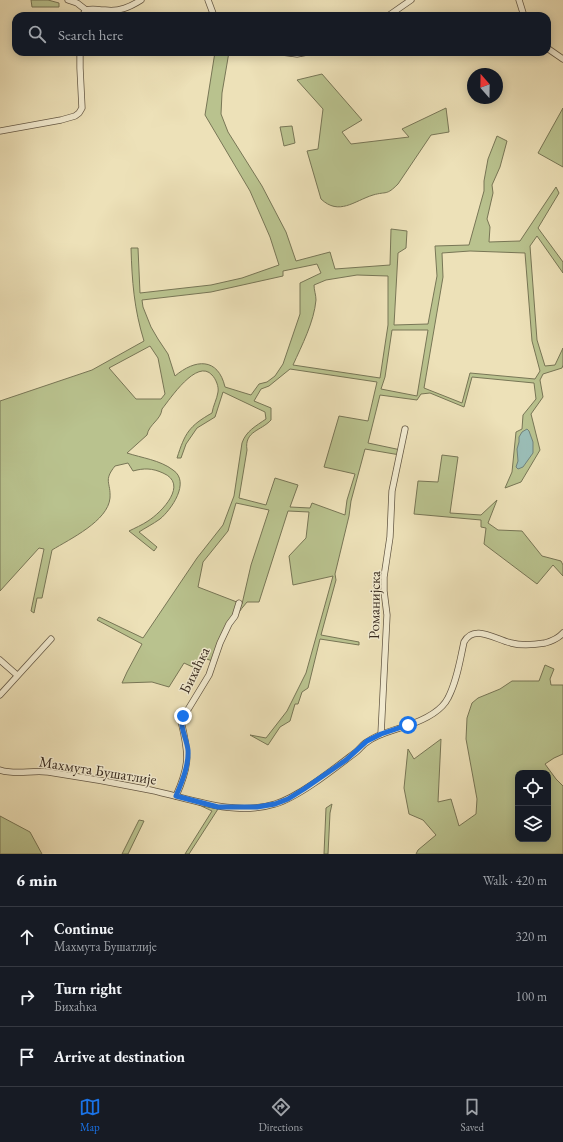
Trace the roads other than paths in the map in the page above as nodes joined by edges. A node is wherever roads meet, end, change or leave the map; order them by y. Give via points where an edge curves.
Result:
1 (68, 0) edge
2 (141, 0) edge
3 (208, 0) edge
4 (412, 0) edge
5 (519, 0) edge
6 (86, 10) joint
7 (212, 12) edge
8 (394, 12) edge
9 (523, 12) edge
10 (551, 51) edge
11 (80, 56) edge
12 (563, 59) edge
13 (0, 131) edge
14 (405, 429) dead end
15 (239, 604) dead end
16 (563, 633) edge
17 (51, 639) dead end
18 (0, 660) edge
19 (17, 675) junction
20 (0, 695) edge
21 (381, 734) junction
22 (0, 770) edge
23 (176, 796) junction

1 - 6 street
2 - 6 street via 117,10
3 - 7 street
4 - 8 street
5 - 9 street
10 - 12 street
11 - 13 street via 83,103 80,113 61,120
14 - 21 street, Романијска via 392,491 390,537 384,577 387,615
15 - 23 street, Бихаћка via 220,643 209,675 181,722 188,749 187,764
16 - 21 street, Махмута Бушатлије via 557,639 530,645 510,643 483,633 471,634 466,637 453,684 442,706 420,720
17 - 19 street
18 - 19 street
19 - 20 street
21 - 23 street, Махмута Бушатлије via 367,741 346,760 304,789 275,804 257,807 218,807
22 - 23 street, Махмута Бушатлије via 46,772

